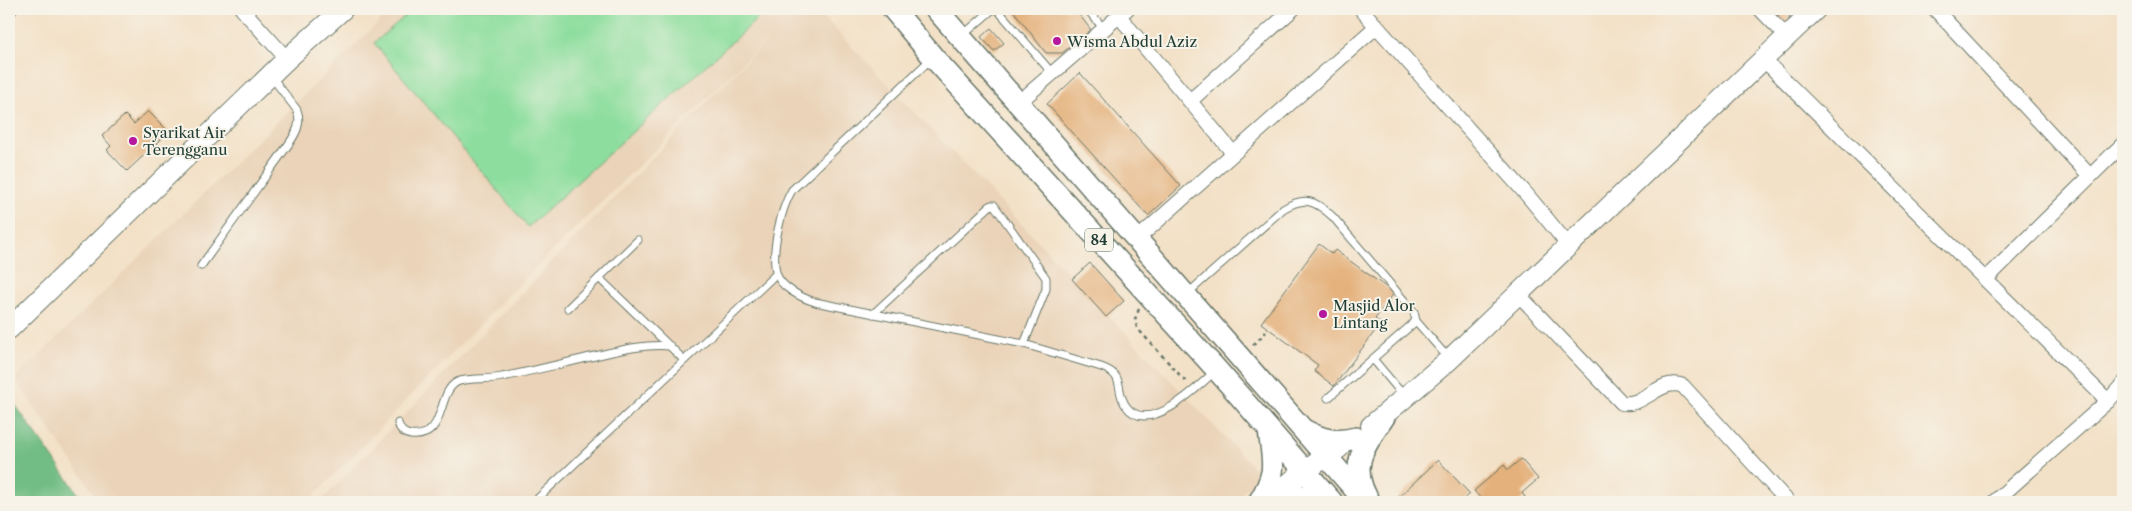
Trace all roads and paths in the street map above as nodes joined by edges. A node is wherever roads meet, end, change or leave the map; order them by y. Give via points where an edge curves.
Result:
1 (242, 9) edge
2 (343, 9) edge
3 (893, 9) edge
4 (936, 9) edge
5 (993, 9) edge
6 (997, 9) edge
7 (1087, 9) edge
8 (1293, 9) edge
9 (1361, 9) edge
10 (1760, 9) edge
11 (1816, 9) edge
12 (1935, 9) edge
13 (1123, 12) edge
14 (1377, 26) junction
15 (1104, 29) junction
16 (960, 37) junction
17 (1787, 37) junction
18 (933, 57) junction
19 (1763, 59) junction
20 (287, 60) junction
21 (1052, 73) junction
22 (270, 76) junction
23 (1190, 101) junction
24 (1017, 104) junction
25 (2123, 144) edge
26 (1233, 153) junction
27 (2090, 176) junction
28 (638, 240) dead end
29 (1136, 240) junction
30 (1569, 246) junction
31 (201, 266) dead end
32 (776, 274) junction
33 (599, 278) junction
34 (1986, 279) junction
35 (1518, 294) junction
36 (1185, 296) junction
37 (1151, 297) junction
38 (568, 308) dead end
39 (873, 314) junction
40 (1416, 321) junction
41 (9, 329) edge
42 (1024, 344) junction
43 (670, 346) junction
44 (1373, 359) junction
45 (684, 360) junction
46 (1449, 360) junction
47 (1216, 370) junction
48 (2123, 384) edge
49 (1194, 391) junction
50 (1328, 398) dead end
51 (1406, 398) junction
52 (2108, 401) junction
53 (1384, 417) junction
54 (398, 423) dead end
55 (1301, 429) junction
56 (1269, 430) junction
57 (1356, 438) junction
58 (1326, 457) junction
59 (1305, 471) junction
60 (1997, 501) edge
61 (534, 502) edge
62 (1259, 502) edge
63 (1267, 502) edge
64 (1273, 502) edge
65 (1317, 502) edge
66 (1332, 502) edge
67 (1367, 502) edge
68 (1788, 502) edge

1 - 20 street
2 - 20 street
3 - 18 main road, 84
4 - 16 main road, 84
5 - 16 lane
6 - 21 lane
7 - 15 lane
8 - 23 street
9 - 14 street
10 - 17 street
11 - 17 street
12 - 27 street
13 - 15 street
13 - 23 street
14 - 26 street
14 - 30 street
15 - 21 street
16 - 24 main road, 84
17 - 19 street
18 - 32 lane via 792,190 781,212
18 - 37 main road, 84
19 - 30 street
19 - 34 street
20 - 22 street
21 - 24 street
22 - 31 lane via 297,110 298,128
22 - 41 street
23 - 26 street
24 - 29 main road, 84
25 - 27 street
26 - 29 street
27 - 34 street
28 - 33 lane
29 - 36 main road, 84
30 - 35 street
32 - 39 lane via 803,298
32 - 45 lane
33 - 38 lane
33 - 43 lane
34 - 52 street
35 - 46 street
35 - 68 street via 1622,403 1633,403 1669,385 1683,386
36 - 40 lane via 1283,209 1294,202 1309,201 1321,205 1333,217 1414,312
36 - 55 main road, 84
37 - 47 main road, 84
37 - 49 path via 1138,309 1137,328
39 - 42 lane
39 - 42 lane via 994,205 1046,278 1046,289
40 - 44 lane
40 - 46 lane
42 - 49 lane via 1111,370 1120,383 1126,406 1146,417 1154,416
43 - 45 lane
43 - 54 lane via 641,346 504,377 460,381 450,389 430,430 418,435 406,434
44 - 50 lane
44 - 51 lane
45 - 61 lane
46 - 51 street
47 - 49 lane
47 - 56 main road, 84
48 - 52 street
51 - 53 street
52 - 60 street
53 - 57 street
53 - 67 main road via 1362,451 1359,464
55 - 57 main road via 1329,440
55 - 58 main road, 84
56 - 59 main road, 84
56 - 62 main road via 1273,469
57 - 58 street
58 - 59 street
58 - 67 main road, 84
59 - 63 street
59 - 66 main road, 84
64 - 65 main road via 1289,496 1301,496

